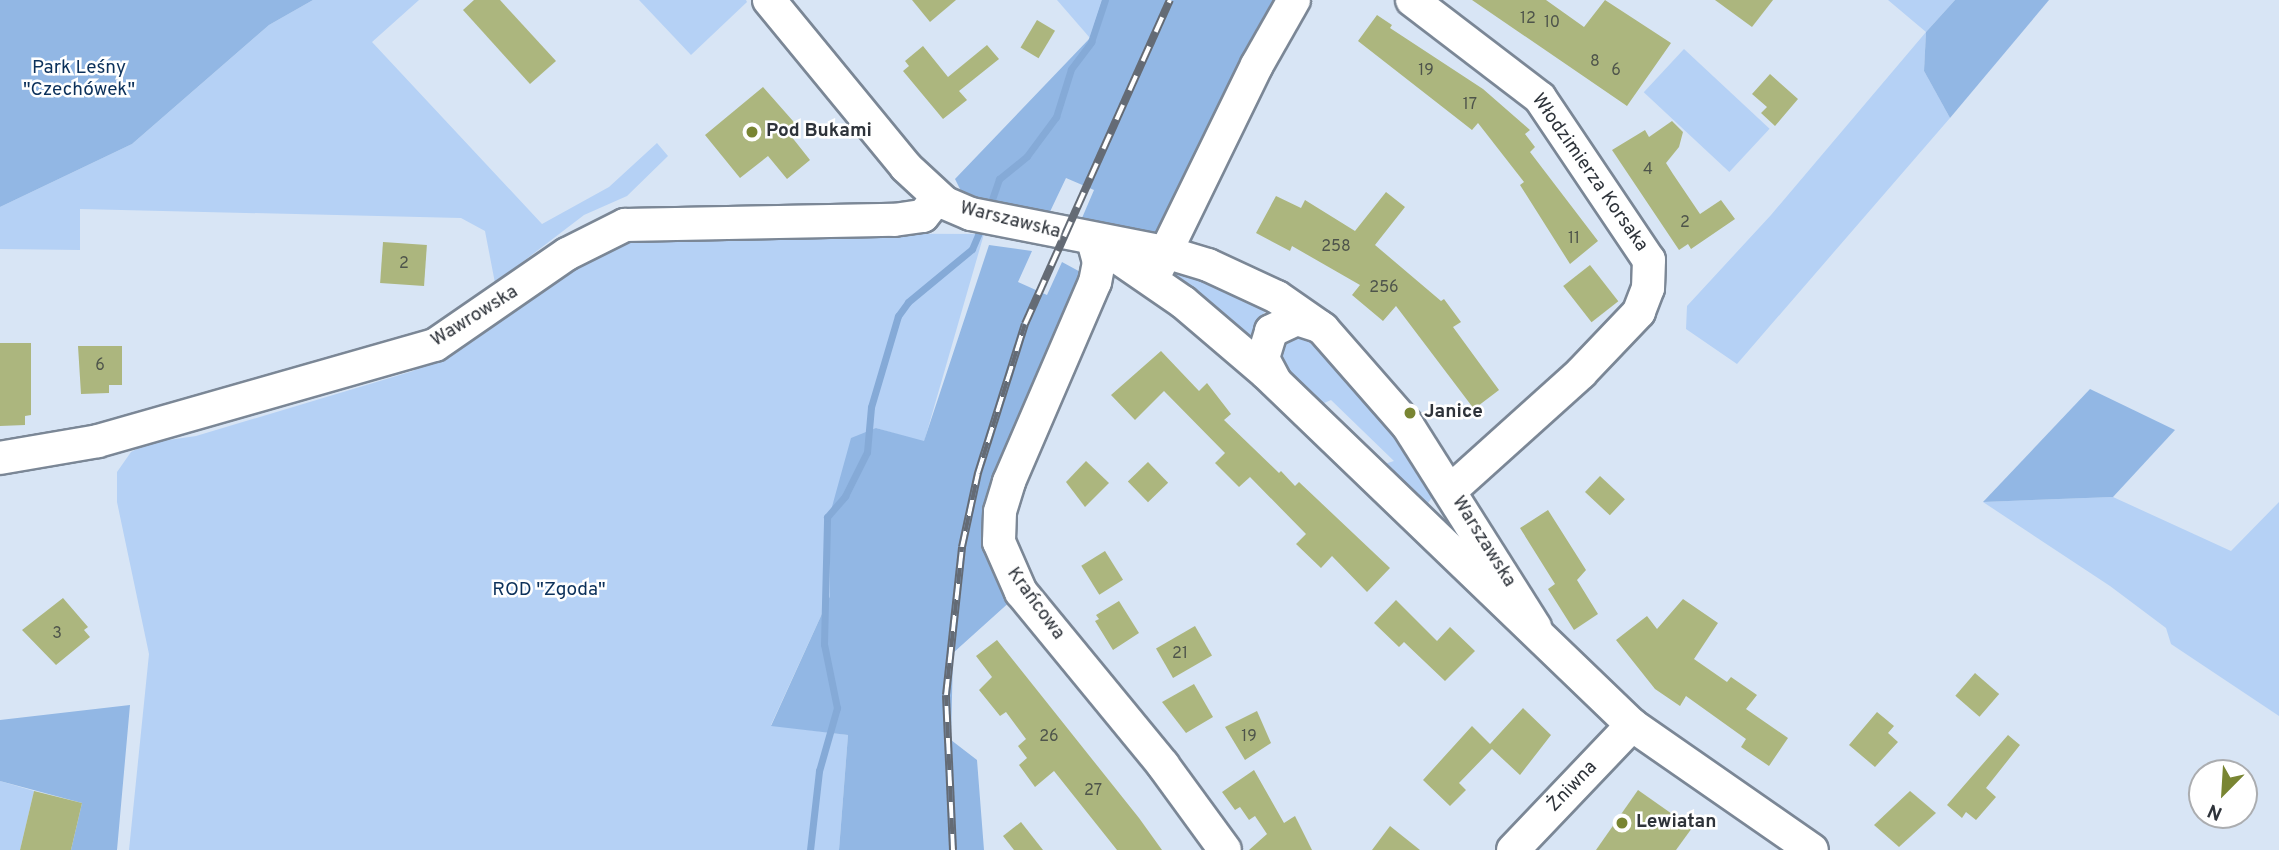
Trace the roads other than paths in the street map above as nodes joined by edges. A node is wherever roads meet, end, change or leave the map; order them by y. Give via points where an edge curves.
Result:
1 (769, 0) edge
2 (1294, 0) edge
3 (1412, 0) edge
4 (937, 198) junction
5 (1093, 240) junction
6 (1159, 266) junction
7 (1323, 329) junction
8 (1276, 382) junction
9 (0, 458) edge
10 (1451, 490) junction
11 (1535, 627) junction
12 (1632, 725) junction
13 (1226, 850) edge
14 (1513, 850) edge
15 (1812, 850) edge

1 - 4 street, Warszawska via 906,167
2 - 6 street via 1256,65
3 - 10 street, Włodzimierza Korsaka via 1540,98 1649,260 1648,288 1639,312 1581,373
4 - 5 street, Warszawska via 981,216
4 - 9 street, Wawrowska via 923,216 894,220 625,225 567,254 435,345 98,441
5 - 6 street, Warszawska
5 - 13 street, Krańcowa via 1098,272 1009,482 1000,512 999,542 1021,592 1163,765
6 - 7 street, Warszawska via 1243,280
6 - 8 street, Warszawska
7 - 8 street, Warszawska via 1297,319 1271,331 1263,358
7 - 10 street, Warszawska via 1408,426
8 - 11 street, Warszawska via 1450,553
10 - 11 street, Warszawska
11 - 12 street, Warszawska
12 - 14 street, Żniwna
12 - 15 street, Warszawska

